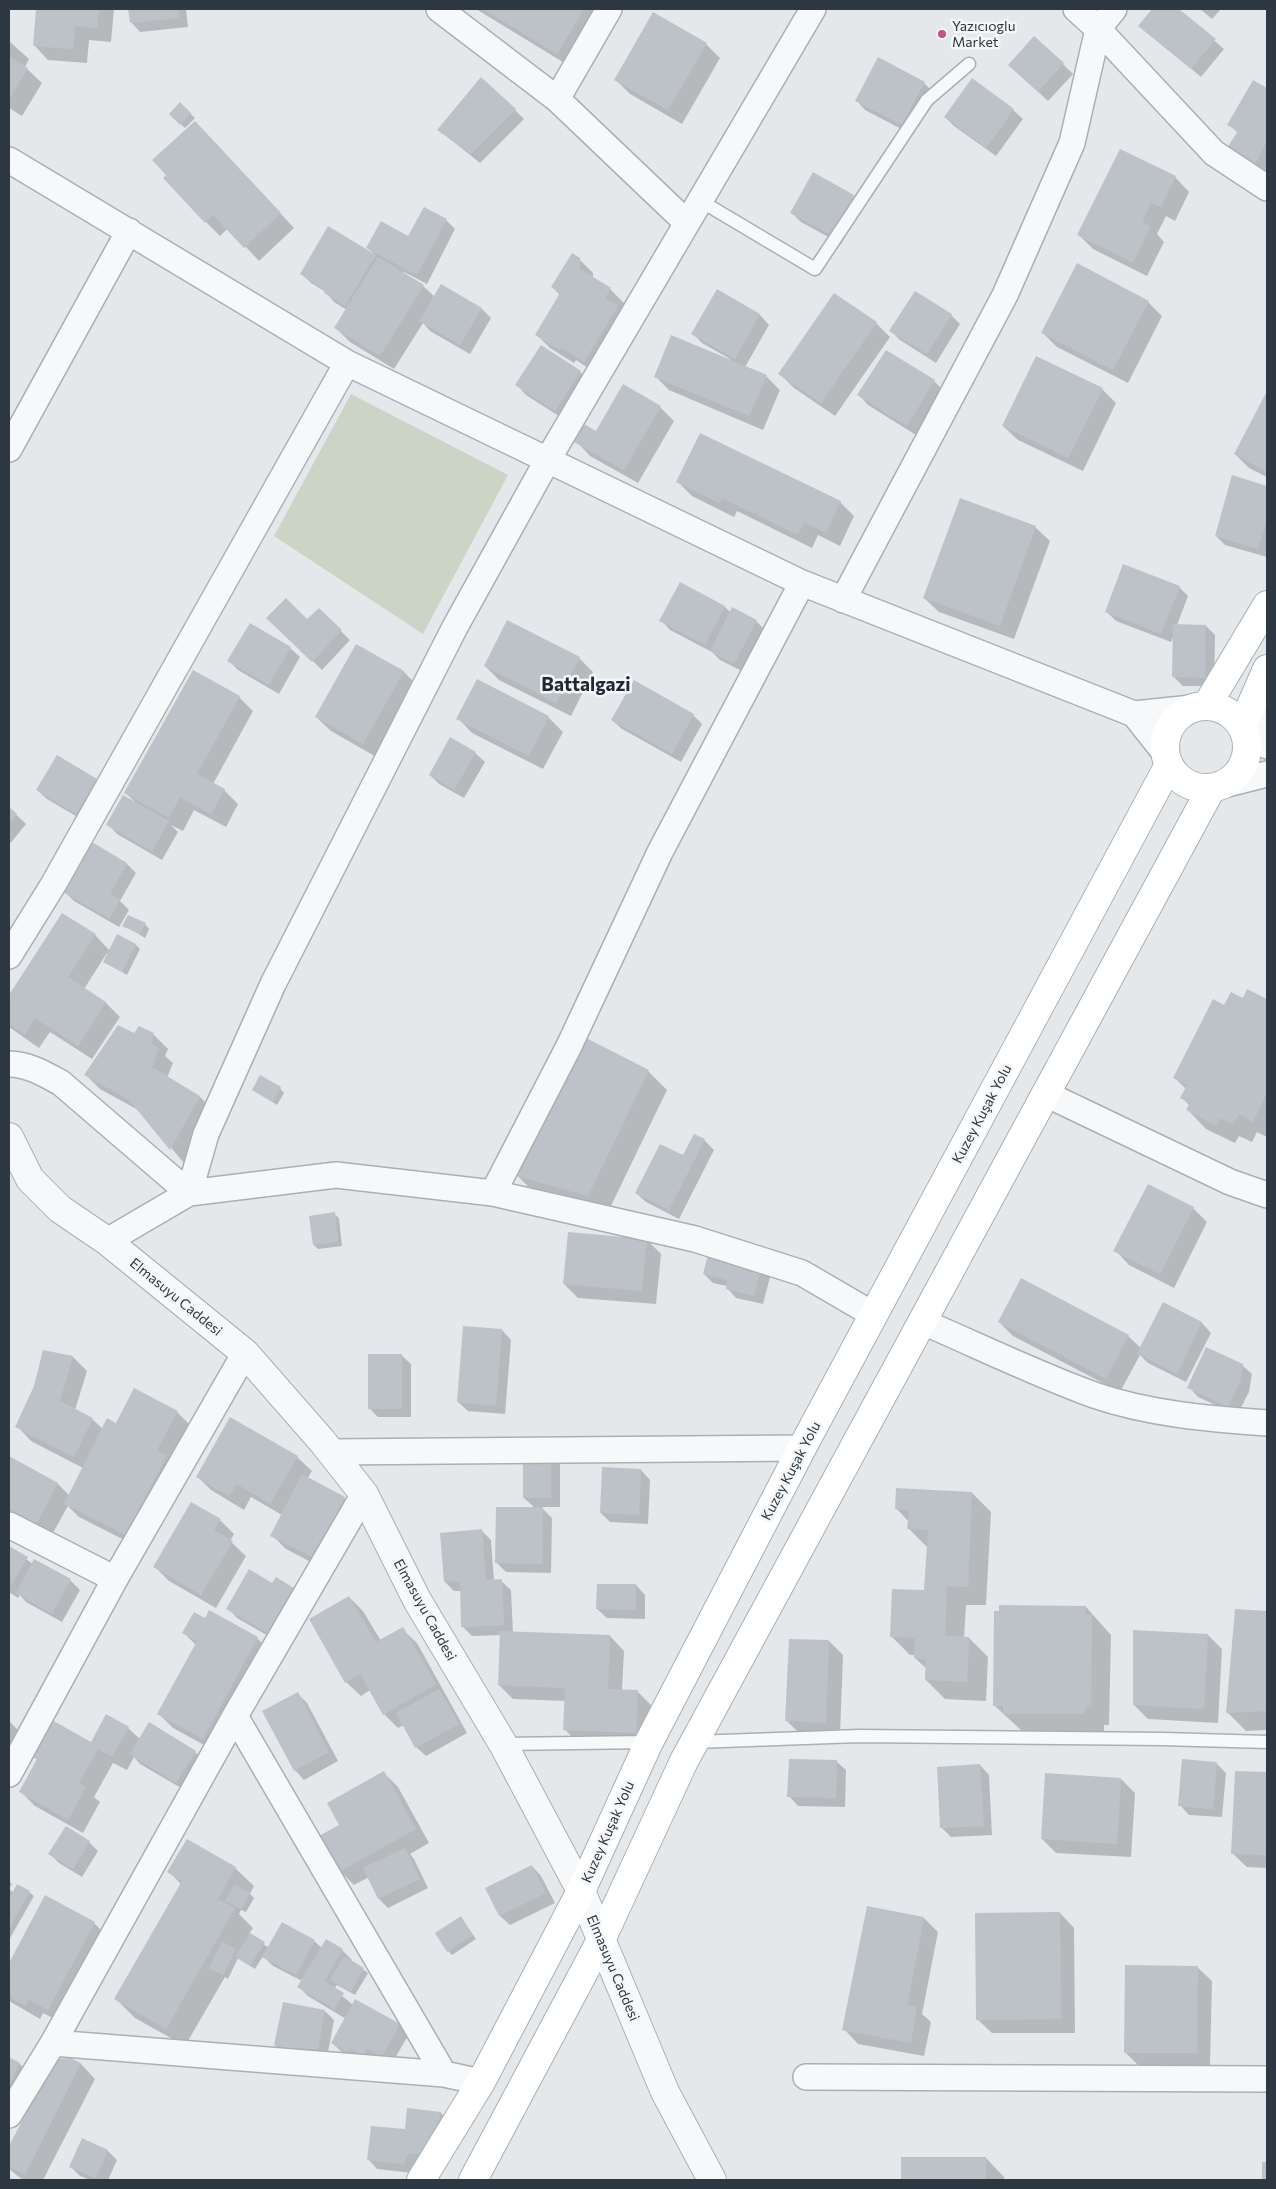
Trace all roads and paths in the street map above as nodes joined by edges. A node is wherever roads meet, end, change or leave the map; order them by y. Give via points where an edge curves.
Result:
1 (439, 9) edge
2 (609, 9) edge
3 (813, 9) edge
4 (1076, 9) edge
5 (1114, 9) edge
6 (1098, 29) junction
7 (969, 64) dead end
8 (557, 99) junction
9 (9, 160) edge
10 (1267, 188) edge
11 (699, 200) junction
12 (686, 222) junction
13 (129, 231) junction
14 (347, 363) junction
15 (9, 449) edge
16 (547, 460) junction
17 (802, 583) junction
18 (843, 600) junction
19 (1267, 605) edge
20 (1262, 681) edge
21 (1200, 707) junction
22 (1134, 714) junction
23 (1242, 726) junction
24 (1267, 746) edge
25 (1267, 756) edge
26 (1167, 759) junction
27 (1267, 774) edge
28 (1218, 787) junction
29 (9, 956) edge
30 (9, 1064) edge
31 (1046, 1094) junction
32 (9, 1137) edge
33 (189, 1193) junction
34 (493, 1193) junction
35 (1267, 1195) edge
36 (107, 1241) junction
37 (874, 1315) junction
38 (923, 1322) junction
39 (245, 1353) junction
40 (1267, 1423) edge
41 (802, 1448) junction
42 (331, 1452) junction
43 (364, 1494) junction
44 (9, 1525) edge
45 (115, 1579) junction
46 (235, 1716) junction
47 (649, 1742) junction
48 (694, 1742) junction
49 (1267, 1742) edge
50 (503, 1744) junction
51 (9, 1774) edge
52 (581, 1892) junction
53 (601, 1940) junction
54 (53, 2043) junction
55 (444, 2074) junction
56 (806, 2077) dead end
57 (1267, 2079) edge
58 (481, 2082) junction
59 (9, 2116) edge
60 (421, 2180) edge
61 (473, 2180) edge
62 (712, 2180) edge

1 - 8 street
2 - 8 street
3 - 11 street
4 - 6 street
5 - 6 street
6 - 10 street via 1214,154
6 - 18 street via 1072,142 1005,294
7 - 11 lane via 927,100 815,269
8 - 12 street
9 - 13 street
11 - 12 street
12 - 16 street
13 - 14 street
13 - 15 street
14 - 16 street
14 - 29 street via 53,885
16 - 17 street
16 - 33 street via 455,627 273,984 206,1134
17 - 18 street
17 - 34 street via 660,852 569,1046
18 - 22 street
19 - 21 main road
20 - 23 main road
20 - 24 street via 1259,720
21 - 22 street
21 - 23 main road via 1220,708 1233,715
21 - 26 main road via 1180,715 1171,726 1166,740
22 - 26 street
23 - 25 street
23 - 28 main road via 1247,754 1242,768 1235,778
26 - 28 main road via 1176,776 1186,784 1198,788
26 - 37 main road, Kuzey Kuşak Yolu
27 - 28 street
28 - 31 main road
30 - 33 street via 38,1071 61,1083
31 - 35 street via 1230,1182
31 - 38 main road
32 - 36 street, Elmasuyu Caddesi via 30,1179 60,1209
33 - 34 street via 336,1175
33 - 36 street
34 - 37 street via 695,1239 802,1273
36 - 39 street, Elmasuyu Caddesi
37 - 41 main road, Kuzey Kuşak Yolu
38 - 40 street via 1095,1395 1156,1410
38 - 48 main road
39 - 42 street, Elmasuyu Caddesi
39 - 45 street
41 - 42 street
41 - 47 main road, Kuzey Kuşak Yolu
42 - 43 street, Elmasuyu Caddesi
43 - 46 street
43 - 50 street, Elmasuyu Caddesi via 417,1600
44 - 45 street
45 - 51 street
46 - 54 street
46 - 55 street
47 - 50 lane
47 - 52 main road, Kuzey Kuşak Yolu
48 - 49 lane via 859,1736
48 - 53 main road
50 - 52 street, Elmasuyu Caddesi
52 - 53 street, Elmasuyu Caddesi
52 - 58 main road, Kuzey Kuşak Yolu
53 - 61 main road
53 - 62 street, Elmasuyu Caddesi via 665,2092
54 - 55 street
54 - 59 street
55 - 58 street
56 - 57 street
58 - 60 main road, Kuzey Kuşak Yolu

